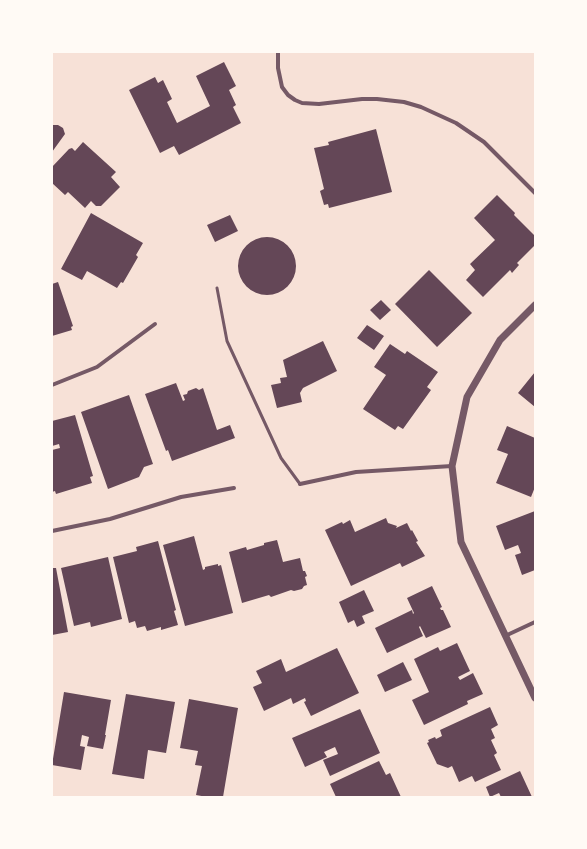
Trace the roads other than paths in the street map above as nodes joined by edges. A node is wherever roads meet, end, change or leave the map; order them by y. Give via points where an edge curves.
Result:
1 (278, 52) edge
2 (535, 193) edge
3 (218, 288) dead end
4 (535, 305) edge
5 (155, 324) dead end
6 (52, 385) edge
7 (452, 466) junction
8 (300, 484) joint
9 (234, 488) dead end
10 (52, 531) edge
11 (535, 622) edge
12 (505, 636) junction
13 (535, 698) edge

1 - 2 street via 282,87 295,100 315,104 377,99 421,107 456,122 478,138
3 - 8 lane via 229,346 281,458
4 - 7 street via 500,340 467,397
5 - 6 street via 97,367
7 - 8 street via 356,472
7 - 12 street via 461,542
9 - 10 street via 181,496 110,519
11 - 12 street
12 - 13 street

